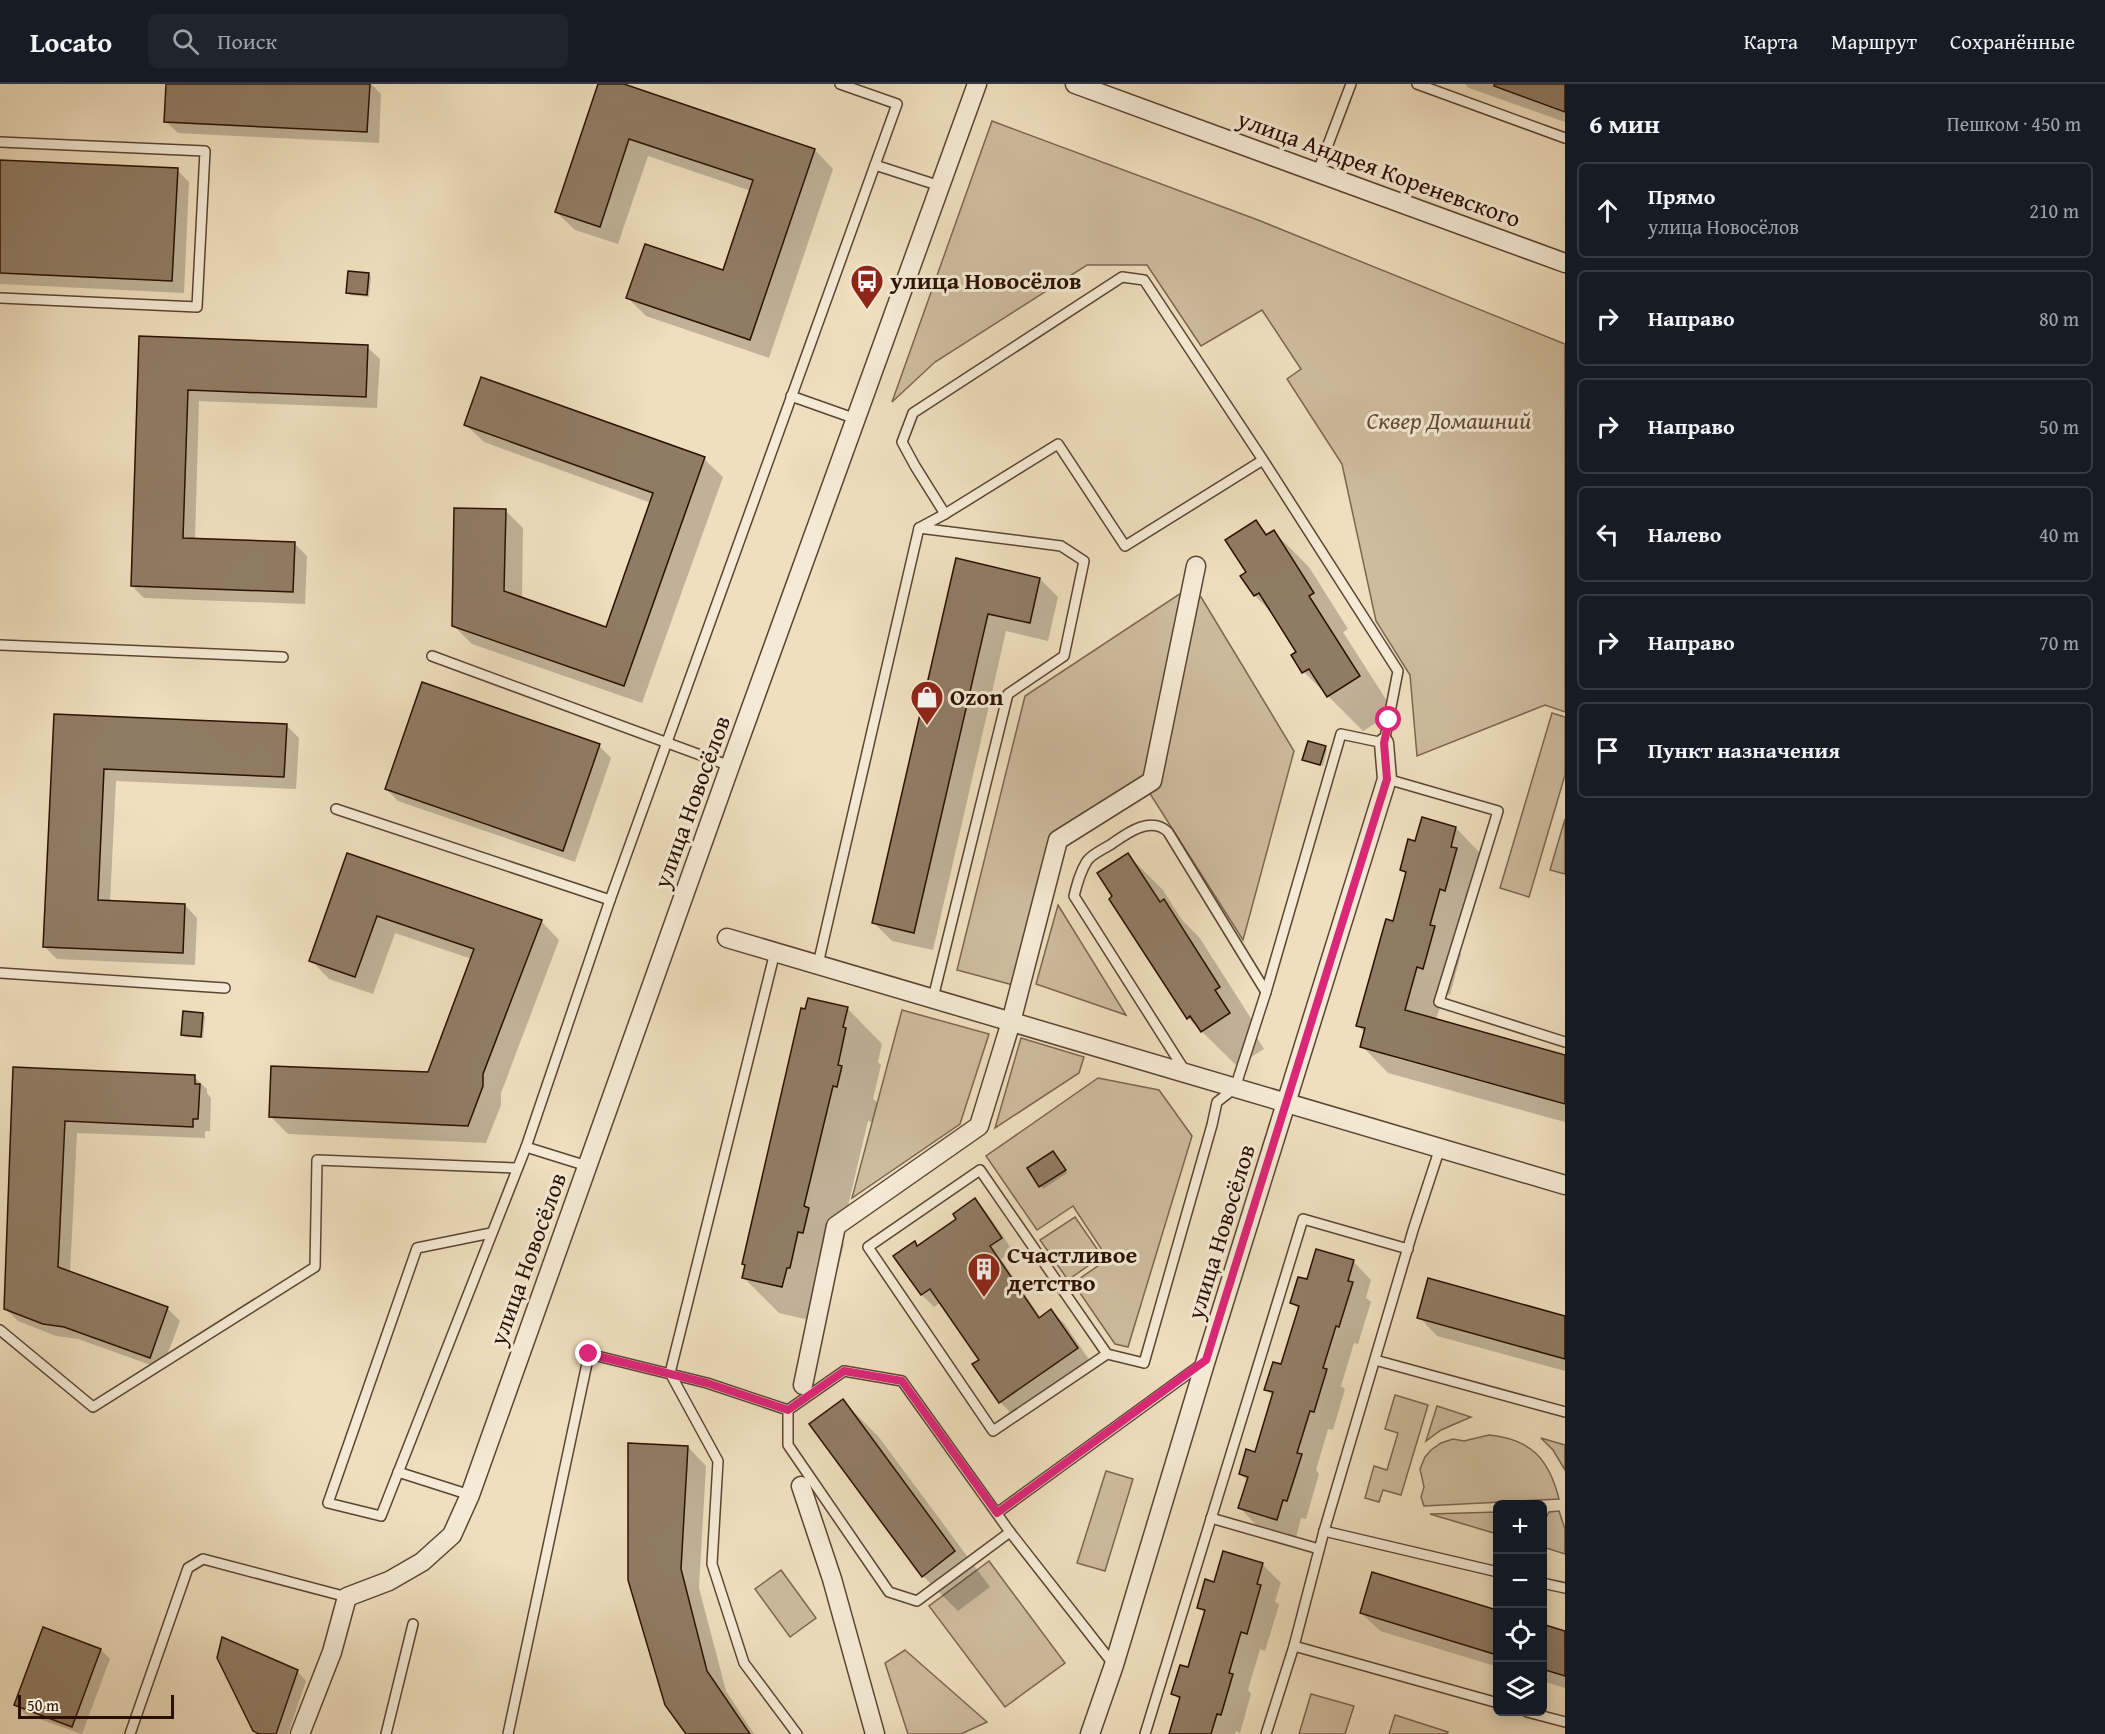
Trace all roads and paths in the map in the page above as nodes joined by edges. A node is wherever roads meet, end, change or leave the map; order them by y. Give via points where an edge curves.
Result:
1 (840, 84) edge
2 (977, 84) edge
3 (1075, 84) edge
4 (1351, 84) edge
5 (1417, 84) edge
6 (1565, 138) edge
7 (0, 142) edge
8 (875, 165) junction
9 (1318, 171) junction
10 (940, 186) junction
11 (1565, 262) edge
12 (0, 298) edge
13 (791, 396) junction
14 (856, 419) junction
15 (1263, 460) junction
16 (945, 513) junction
17 (919, 528) junction
18 (1196, 566) dead end
19 (0, 645) edge
20 (432, 656) dead end
21 (283, 657) dead end
22 (667, 743) junction
23 (1384, 743) junction
24 (730, 766) junction
25 (1387, 779) junction
26 (336, 809) dead end
27 (610, 900) junction
28 (727, 938) dead end
29 (775, 952) junction
30 (818, 964) junction
31 (0, 973) edge
32 (225, 988) dead end
33 (1266, 992) junction
34 (933, 998) junction
35 (1011, 1022) junction
36 (1565, 1042) edge
37 (1186, 1073) junction
38 (1235, 1088) junction
39 (1286, 1103) junction
40 (526, 1147) junction
41 (1440, 1148) junction
42 (587, 1166) junction
43 (516, 1168) junction
44 (1565, 1185) edge
45 (491, 1233) junction
46 (1408, 1249) junction
47 (0, 1330) edge
48 (1107, 1354) junction
49 (1206, 1360) junction
50 (1375, 1360) junction
51 (670, 1373) junction
52 (803, 1385) dead end
53 (788, 1410) junction
54 (1565, 1412) edge
55 (398, 1472) junction
56 (801, 1486) dead end
57 (470, 1496) junction
58 (997, 1513) junction
59 (1211, 1518) junction
60 (1324, 1531) junction
61 (1010, 1532) junction
62 (1319, 1549) junction
63 (1493, 1571) edge
64 (1547, 1584) edge
65 (1565, 1588) edge
66 (347, 1597) junction
67 (413, 1624) dead end
68 (1294, 1646) junction
69 (1114, 1665) junction
70 (1493, 1702) edge
71 (1542, 1716) edge
72 (1565, 1722) edge
73 (130, 1734) edge
74 (300, 1734) edge
75 (386, 1734) edge
76 (508, 1734) edge
77 (797, 1734) edge
78 (875, 1734) edge
79 (1090, 1734) edge
80 (1145, 1734) edge
81 (1266, 1734) edge

1 - 8 lane via 897,104
2 - 10 street, улица Новосёлов
3 - 9 street, улица Андрея Кореневского
4 - 9 lane
5 - 6 lane
7 - 12 lane via 205,152 197,307
8 - 10 lane
8 - 13 lane
9 - 11 street, улица Андрея Кореневского
10 - 14 street, улица Новосёлов
13 - 14 lane
13 - 22 lane
14 - 24 street, улица Новосёлов
15 - 16 lane via 1125,546 1058,444
15 - 16 lane via 1144,280 1122,278 913,413 902,442
15 - 23 lane via 1398,671
16 - 17 lane
17 - 30 lane
17 - 34 lane via 1061,546 1084,561 1064,656 1008,694
18 - 35 street via 1152,781 1058,840
19 - 21 lane
20 - 22 lane
22 - 24 lane
22 - 27 lane
23 - 25 street, улица Новосёлов
23 - 33 lane via 1341,734
24 - 42 street, улица Новосёлов
25 - 36 lane via 1498,811 1439,1002
25 - 39 street, улица Новосёлов
26 - 27 lane
27 - 40 lane
28 - 29 street
29 - 30 street
29 - 51 lane
30 - 34 street
31 - 32 lane
33 - 37 lane via 1162,826 1133,830 1089,858 1080,872 1074,896
33 - 38 lane
34 - 35 street
35 - 37 street
35 - 52 street via 979,1126 836,1226
37 - 38 street
38 - 39 street
38 - 48 lane via 1217,1102 1144,1363
39 - 41 street
39 - 49 street, улица Новосёлов
40 - 42 lane
40 - 43 lane
41 - 44 street
41 - 46 lane
42 - 57 street, улица Новосёлов
43 - 45 lane
43 - 47 lane via 317,1160 315,1268 93,1407
45 - 55 lane
45 - 55 lane via 417,1248 328,1503 381,1516
46 - 50 lane
46 - 59 lane via 1303,1218
48 - 48 lane via 993,1431 868,1247 980,1170
49 - 58 lane
49 - 69 street, улица Новосёлов
50 - 54 lane
50 - 60 lane
51 - 53 lane
51 - 76 lane via 589,1354
51 - 77 lane via 718,1461 712,1564 744,1663
53 - 58 lane via 844,1371 902,1381
53 - 61 lane via 788,1445 889,1592 917,1601
55 - 57 lane
56 - 78 street via 832,1579
57 - 66 street, улица Новосёлов via 452,1535 422,1562 389,1581
58 - 61 lane
59 - 62 lane
59 - 80 lane
60 - 62 lane
60 - 63 lane
61 - 69 lane
62 - 68 lane
64 - 65 lane
66 - 73 lane via 203,1559 195,1563 188,1568
66 - 74 street via 332,1652
67 - 75 lane
68 - 70 lane
68 - 81 lane
69 - 79 street, улица Новосёлов
71 - 72 lane

